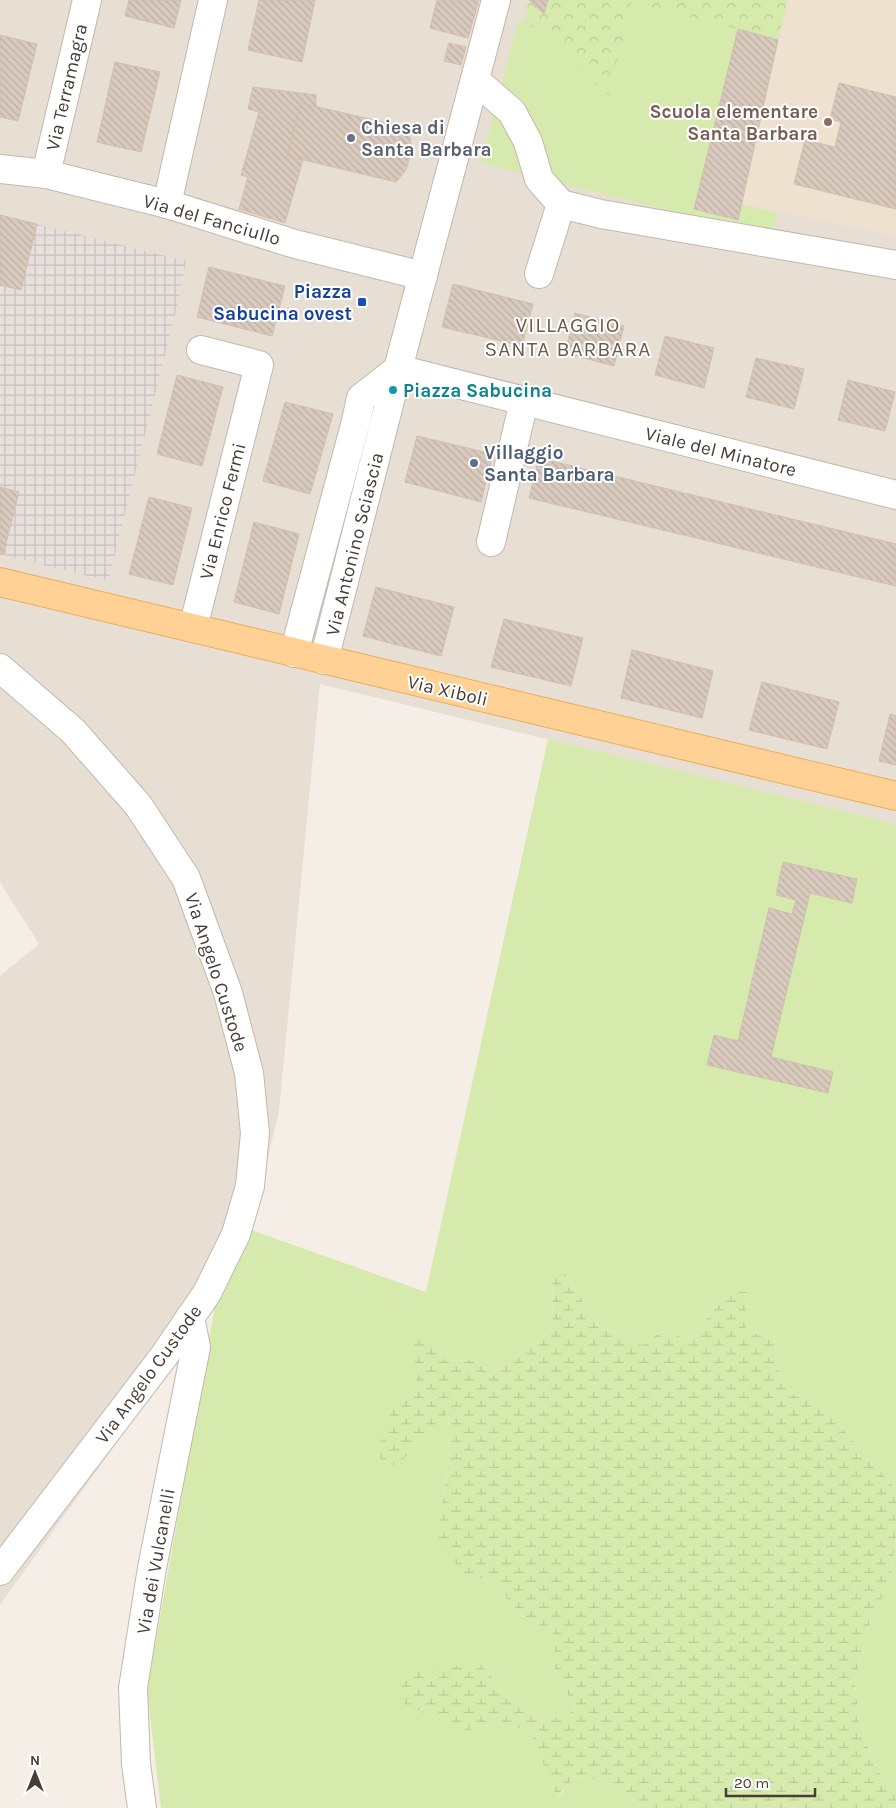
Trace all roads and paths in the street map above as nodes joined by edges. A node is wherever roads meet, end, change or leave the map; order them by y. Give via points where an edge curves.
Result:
1 (87, 0) edge
2 (214, 0) edge
3 (496, 0) edge
4 (475, 80) junction
5 (0, 169) edge
6 (46, 174) junction
7 (166, 204) junction
8 (561, 204) junction
9 (896, 265) edge
10 (539, 274) dead end
11 (423, 276) junction
12 (201, 350) dead end
13 (398, 369) junction
14 (534, 404) junction
15 (896, 495) edge
16 (491, 542) dead end
17 (0, 582) edge
18 (193, 628) junction
19 (294, 653) junction
20 (324, 660) junction
21 (0, 668) edge
22 (896, 796) edge
23 (190, 1317) junction
24 (0, 1571) edge
25 (142, 1808) edge

1 - 6 street, Via Terramagra
2 - 7 street
3 - 4 street, Via Antonino Sciascia
4 - 8 street via 512,112 528,142 539,179
4 - 11 street, Via Antonino Sciascia
5 - 6 street, Via del Fanciullo
6 - 7 street, Via del Fanciullo
7 - 11 street, Via del Fanciullo via 295,244
8 - 9 street via 601,214
8 - 10 street
11 - 13 street, Via Antonino Sciascia
12 - 18 street, Via Enrico Fermi via 258,364
13 - 14 street
13 - 19 street, Via Antonino Sciascia via 361,398
13 - 20 street, Via Antonino Sciascia
14 - 15 street, Viale del Minatore
14 - 16 street
17 - 18 main road, Via Xiboli
18 - 19 main road, Via Xiboli
19 - 20 main road, Via Xiboli
20 - 22 main road, Via Xiboli
21 - 23 street, Via Angelo Custode via 73,731 138,805 186,878 228,993 249,1073 255,1133 250,1186 236,1234 207,1293
23 - 24 street, Via Angelo Custode via 164,1356
23 - 25 street, Via dei Vulcanelli via 196,1347 152,1568 133,1688 136,1764

